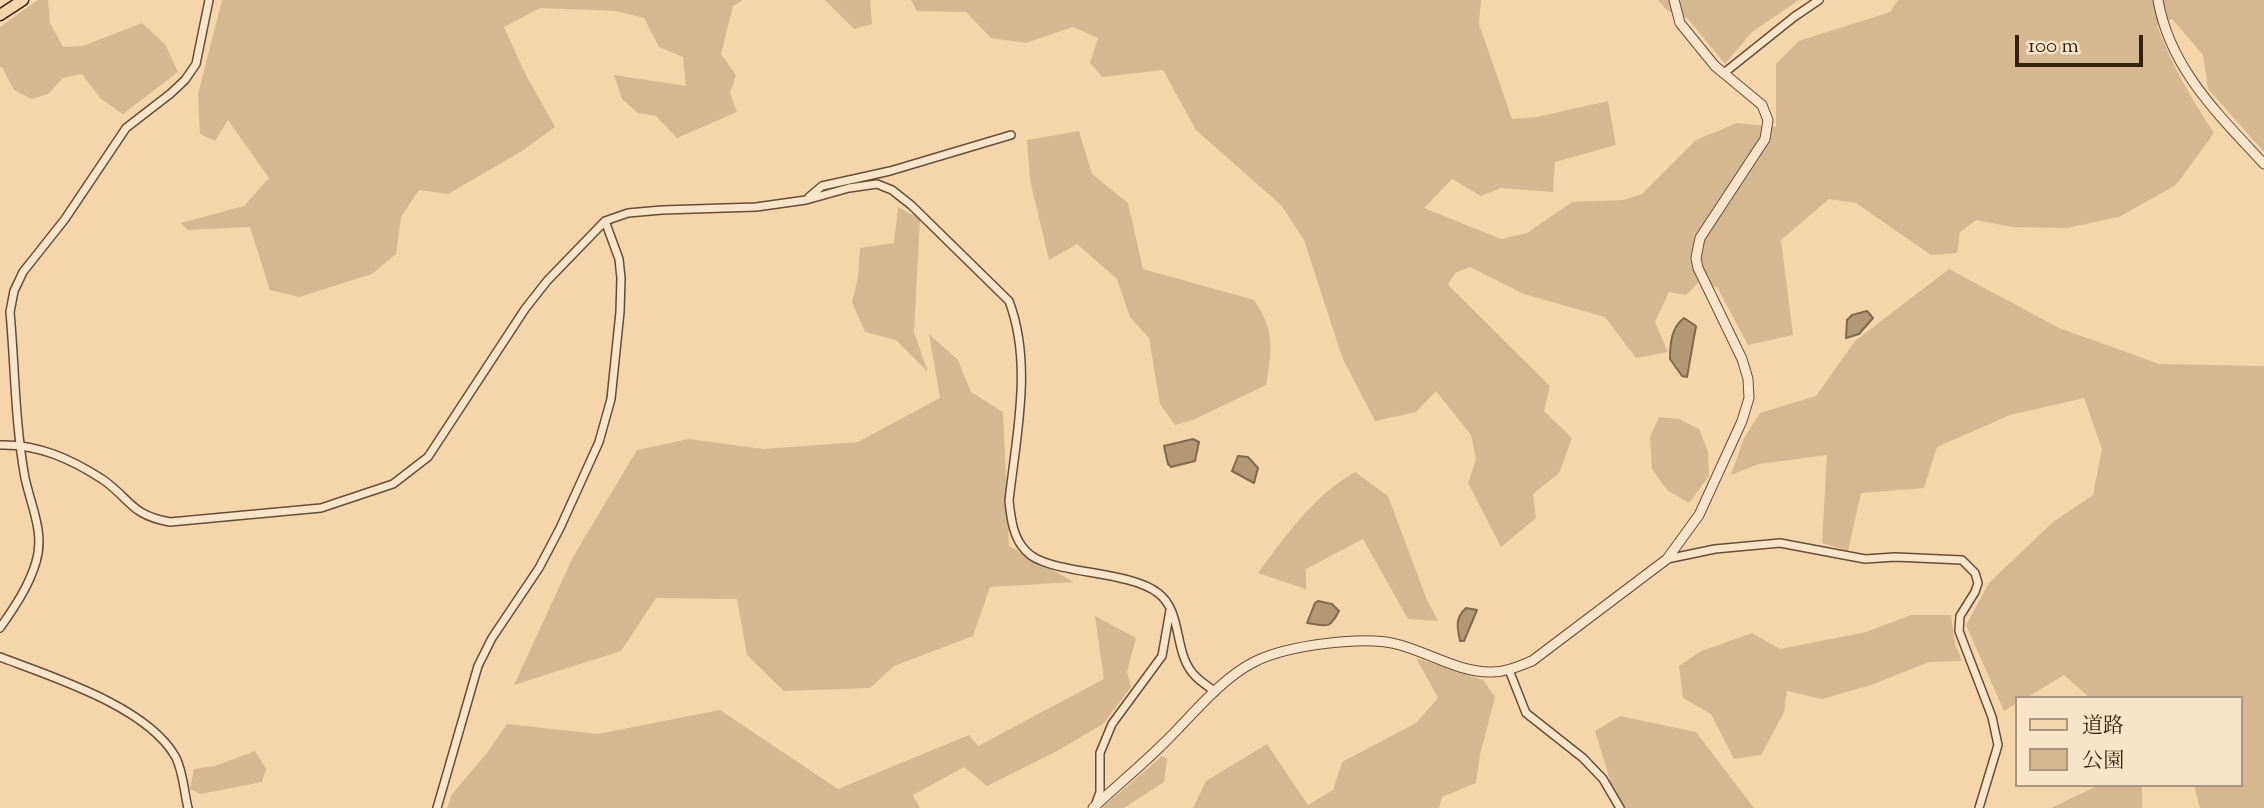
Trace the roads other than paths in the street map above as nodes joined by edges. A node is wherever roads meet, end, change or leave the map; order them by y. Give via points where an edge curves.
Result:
1 (23, 0) edge
2 (209, 0) edge
3 (1674, 0) edge
4 (1819, 0) edge
5 (2158, 0) edge
6 (0, 15) edge
7 (1724, 74) junction
8 (1011, 135) dead end
9 (2264, 164) edge
10 (806, 200) junction
11 (605, 221) junction
12 (0, 445) edge
13 (21, 445) junction
14 (1667, 559) junction
15 (1171, 608) junction
16 (0, 628) edge
17 (0, 656) edge
18 (1509, 670) junction
19 (1215, 692) junction
20 (1094, 807) edge
21 (188, 808) edge
22 (437, 808) edge
23 (1619, 808) edge
24 (1979, 808) edge

1 - 6 main road
2 - 13 street via 196,64 170,94 126,128 14,291 10,312
3 - 7 street via 1680,23
4 - 7 street
5 - 9 street via 2176,57 2200,94
7 - 14 street via 1762,105 1768,120 1765,139 1700,238 1696,258 1742,359 1749,398 1699,514
8 - 10 street via 822,186
10 - 11 street via 628,213
10 - 15 street via 877,184 892,190 1010,301 1022,351 1009,501 1018,540 1027,554 1045,562 1144,585
11 - 13 street via 525,309 428,457 393,484 321,508 170,522 135,509 104,480 79,467 46,450
11 - 22 street via 619,259 621,301 611,399 599,442 540,568 478,666
12 - 13 street
13 - 16 street via 39,527 37,561
14 - 18 street via 1532,661
14 - 24 street via 1715,549 1780,544 1865,559 1962,560 1978,583 1960,616 1959,631 1998,745
15 - 19 street via 1189,670
15 - 20 street via 1162,656 1112,724 1100,753 1100,792
17 - 21 street via 94,693 145,725 176,758
18 - 19 street via 1489,673 1399,644 1343,641 1255,661
18 - 23 street via 1527,713 1583,758 1603,779
19 - 20 street

